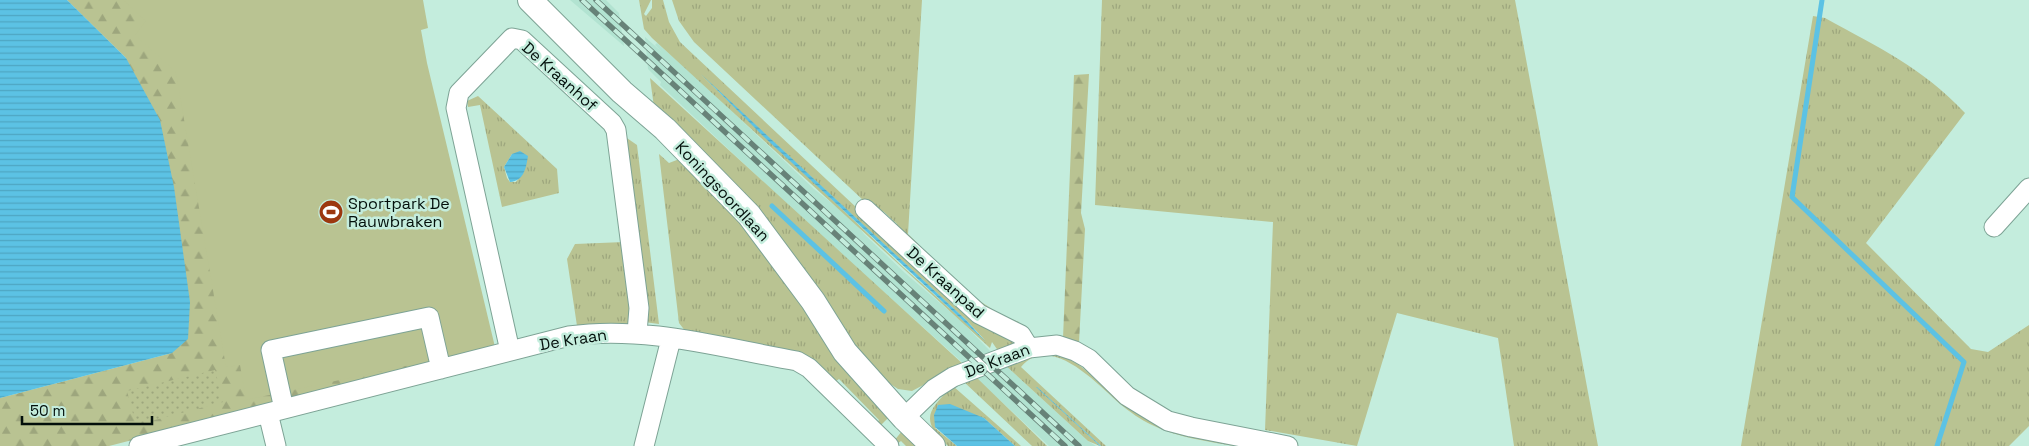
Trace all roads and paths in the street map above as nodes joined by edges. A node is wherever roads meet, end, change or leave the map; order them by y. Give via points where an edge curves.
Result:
1 (530, 0) edge
2 (2029, 188) edge
3 (865, 209) dead end
4 (1994, 227) dead end
5 (638, 333) junction
6 (671, 339) junction
7 (1030, 348) junction
8 (510, 351) junction
9 (441, 369) junction
10 (276, 411) junction
11 (904, 418) junction
12 (139, 446) edge
13 (276, 446) edge
14 (644, 446) edge
15 (889, 446) edge
16 (933, 446) edge
17 (1288, 446) edge

1 - 11 street, Koningsoordlaan via 622,92 665,129 749,215 808,294 845,352
2 - 4 street
3 - 7 street, De Kraanpad via 979,314 1021,335
5 - 6 street, De Kraan
5 - 8 street, De Kraan via 569,336
5 - 8 street, De Kraanhof via 639,308 616,130 522,40 512,38 459,93 456,108
6 - 14 street
6 - 15 street, De Kraan via 797,361 819,377
7 - 11 street, De Kraan via 953,377 934,389
7 - 17 street, De Kraan via 1057,345 1075,351 1089,359 1127,396 1168,420
8 - 9 street, De Kraan
9 - 10 street, De Kraan
9 - 10 street via 429,317 271,350
10 - 12 street, De Kraan
10 - 13 street
11 - 16 street, Koningsoordlaan

